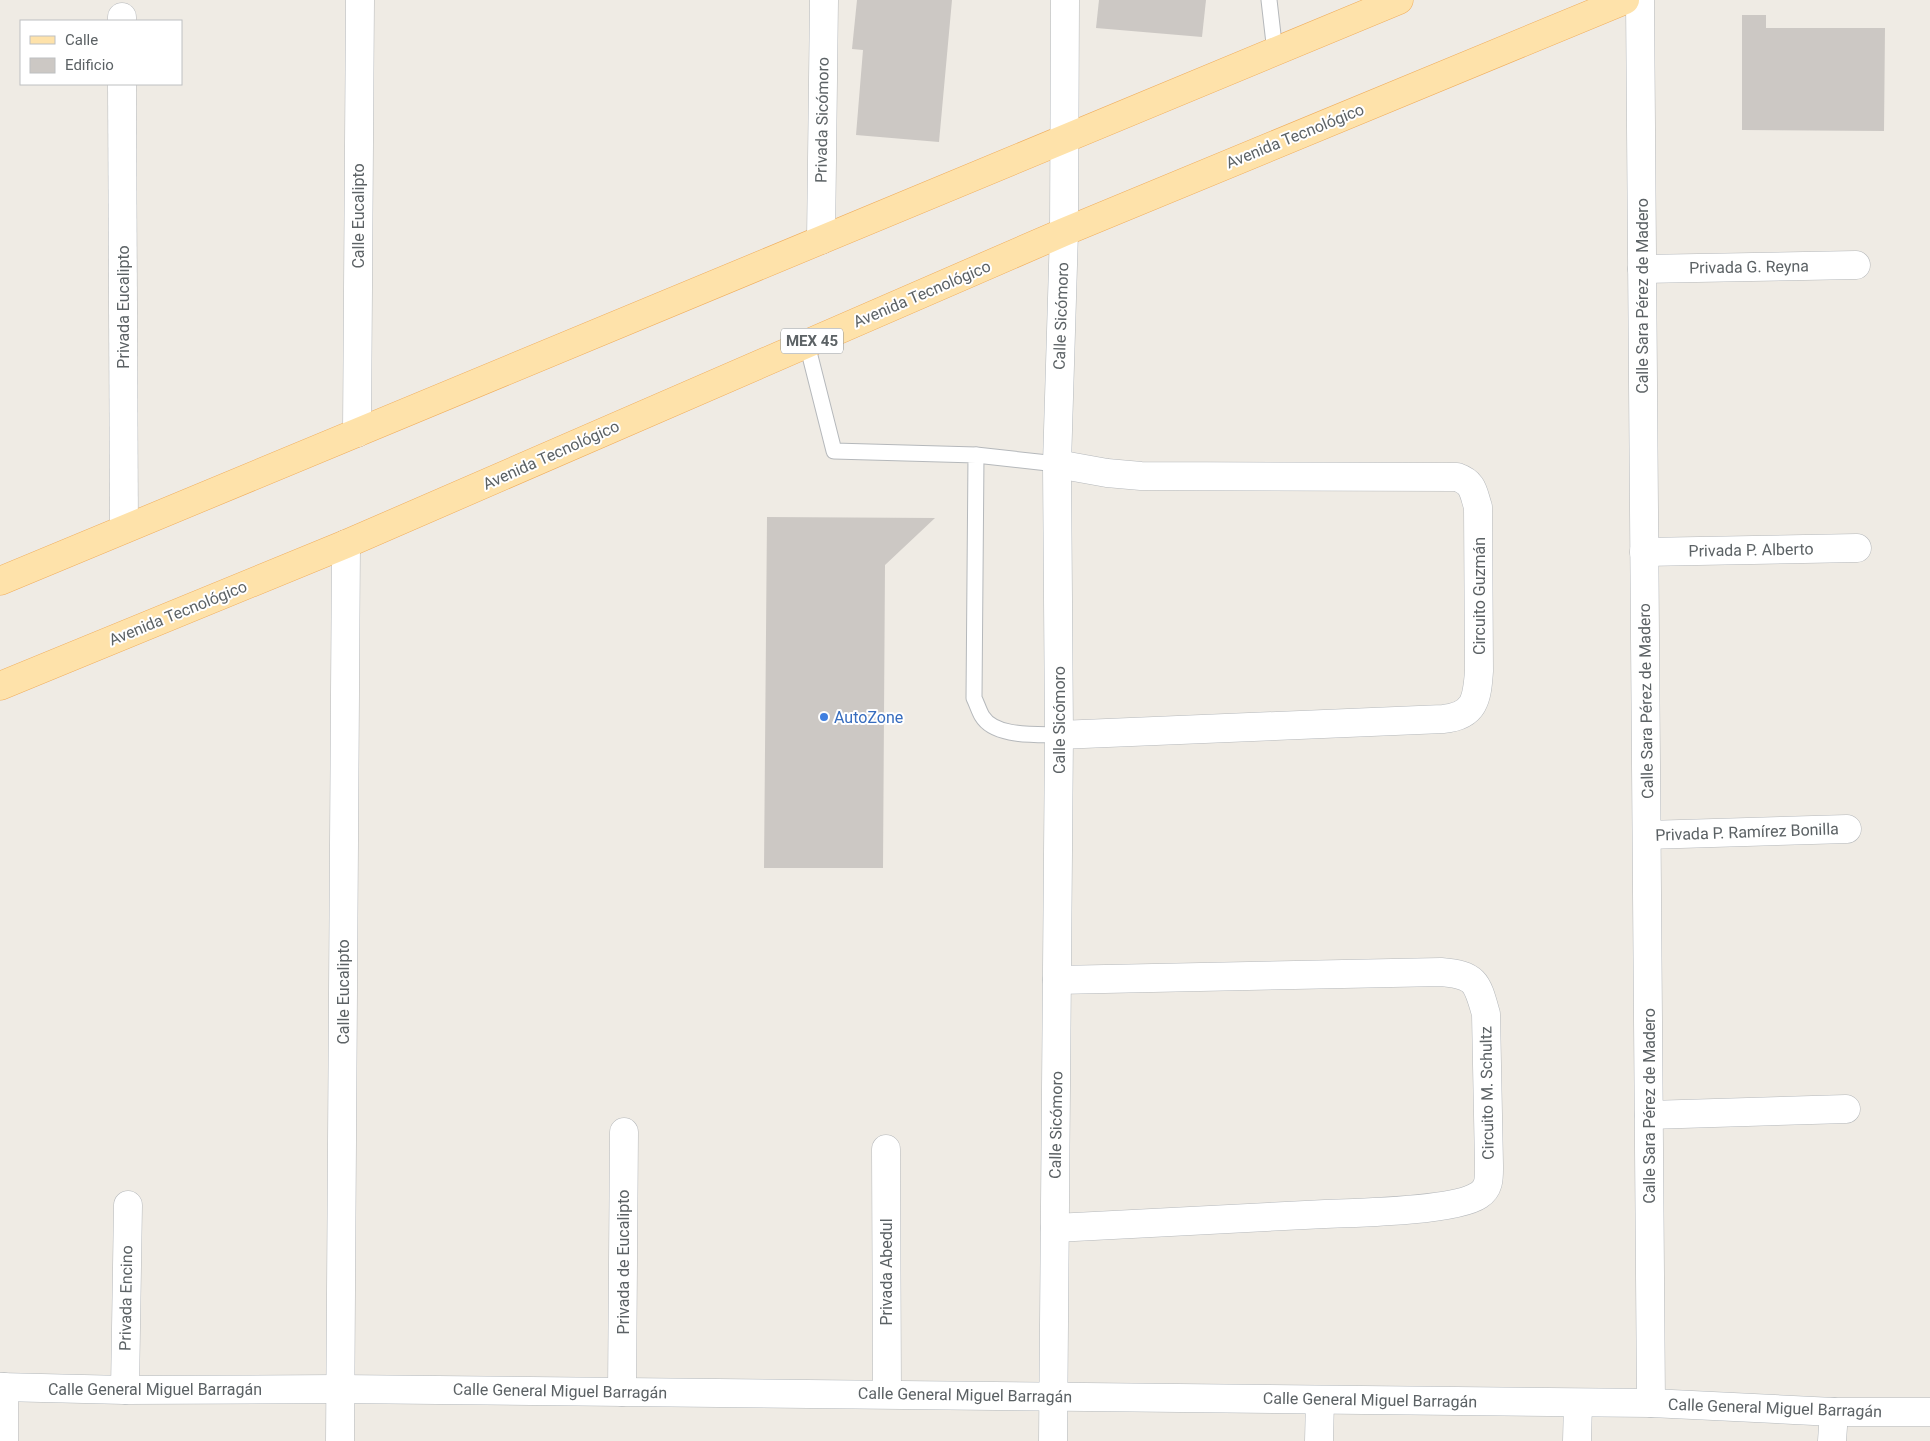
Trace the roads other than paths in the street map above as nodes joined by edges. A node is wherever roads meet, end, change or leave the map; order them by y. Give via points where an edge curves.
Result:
1 (360, 0) edge
2 (824, 0) edge
3 (1065, 0) edge
4 (1268, 0) edge
5 (1400, 0) edge
6 (1625, 0) edge
7 (1640, 0) edge
8 (1275, 52) junction
9 (122, 85) edge
10 (1064, 139) junction
11 (1064, 232) junction
12 (821, 240) junction
13 (1856, 265) dead end
14 (1642, 269) junction
15 (807, 344) junction
16 (356, 433) junction
17 (976, 455) junction
18 (1057, 464) junction
19 (124, 529) junction
20 (346, 544) junction
21 (1857, 548) dead end
22 (1644, 552) junction
23 (0, 580) edge
24 (0, 686) edge
25 (1059, 735) junction
26 (1847, 829) dead end
27 (1647, 836) junction
28 (1057, 980) junction
29 (1846, 1109) dead end
30 (1650, 1114) junction
31 (624, 1132) dead end
32 (886, 1149) dead end
33 (128, 1205) dead end
34 (1055, 1228) junction
35 (2, 1387) edge
36 (340, 1389) junction
37 (125, 1390) junction
38 (622, 1392) junction
39 (887, 1394) junction
40 (1054, 1396) junction
41 (1320, 1400) junction
42 (1578, 1403) junction
43 (1651, 1403) junction
44 (1834, 1412) junction
45 (1930, 1412) edge
46 (4, 1441) edge
47 (340, 1441) edge
48 (1053, 1441) edge
49 (1319, 1441) edge
50 (1577, 1441) edge
51 (1832, 1441) edge

1 - 16 street, Calle Eucalipto
2 - 12 street, Privada Sicómoro
3 - 10 street, Calle Sicómoro
4 - 8 lane
5 - 8 main road
6 - 11 main road, Avenida Tecnológico / MEX 45
7 - 14 street, Calle Sara Pérez de Madero
8 - 10 main road
9 - 19 street, Privada Eucalipto
10 - 11 street, Calle Sicómoro
10 - 12 main road
11 - 15 main road, Avenida Tecnológico / MEX 45
11 - 18 street, Calle Sicómoro
12 - 16 main road
13 - 14 street, Privada G. Reyna
14 - 22 street, Calle Sara Pérez de Madero
15 - 17 lane via 834,451
15 - 20 main road, Avenida Tecnológico / MEX 45
16 - 19 main road
17 - 18 lane
17 - 25 lane via 974,698 982,718 993,726 1012,733
18 - 25 street, Calle Sicómoro
18 - 25 street, Circuito Guzmán via 1107,474 1141,476 1457,478 1467,480 1478,507 1478,680 1473,705 1466,714 1443,719
19 - 23 main road
20 - 24 main road, Avenida Tecnológico / MEX 45
20 - 36 street, Calle Eucalipto
21 - 22 street, Privada P. Alberto
22 - 27 street, Calle Sara Pérez de Madero
25 - 28 street, Calle Sicómoro
26 - 27 street, Privada P. Ramírez Bonilla
27 - 30 street, Calle Sara Pérez de Madero
28 - 34 street, Calle Sicómoro
28 - 34 street, Circuito M. Schultz via 1459,974 1473,980 1480,991 1486,1014 1489,1165 1488,1184 1480,1195 1436,1206 1379,1212
29 - 30 street
30 - 43 street, Calle Sara Pérez de Madero
31 - 38 street, Privada de Eucalipto
32 - 39 street, Privada Abedul
33 - 37 street, Privada Encino
34 - 40 street, Calle Sicómoro
35 - 37 street, Calle General Miguel Barragán
35 - 46 street
36 - 37 street, Calle General Miguel Barragán
36 - 38 street, Calle General Miguel Barragán
36 - 47 street, Calle Eucalipto
38 - 39 street, Calle General Miguel Barragán
39 - 40 street, Calle General Miguel Barragán
40 - 41 street, Calle General Miguel Barragán
40 - 48 street, Calle Sicómoro
41 - 42 street, Calle General Miguel Barragán
41 - 49 street
42 - 43 street, Calle General Miguel Barragán
42 - 50 street
43 - 44 street, Calle General Miguel Barragán
44 - 45 street, Calle General Miguel Barragán
44 - 51 street

